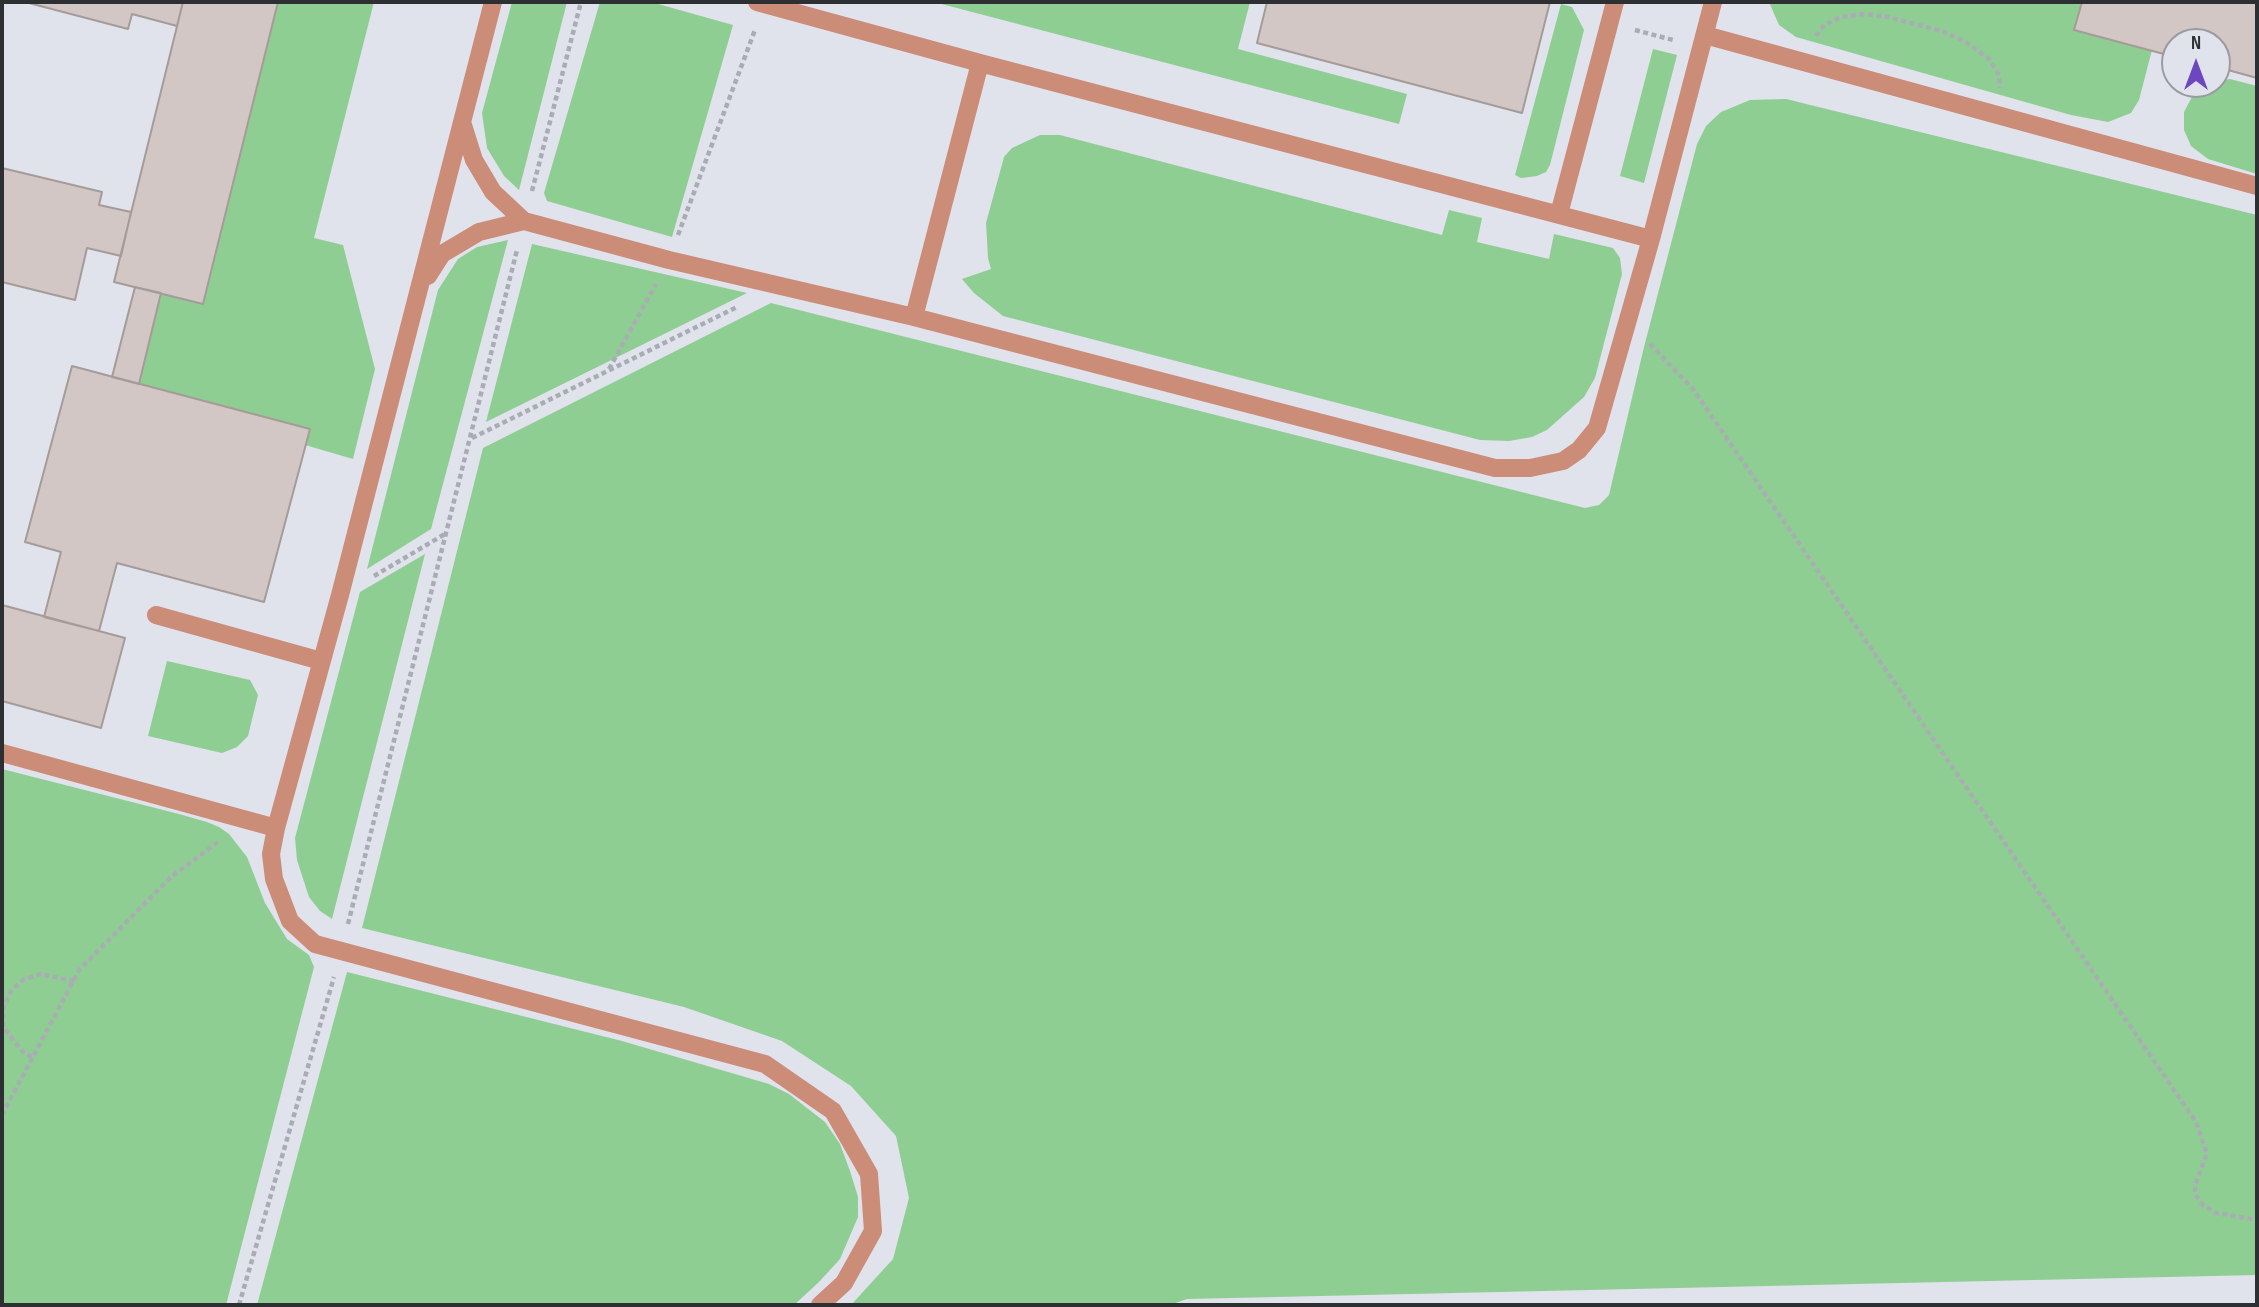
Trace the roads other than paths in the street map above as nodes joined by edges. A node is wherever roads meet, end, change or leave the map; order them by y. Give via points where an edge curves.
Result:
1 (493, 2) edge
2 (762, 2) edge
3 (1615, 2) edge
4 (1713, 2) edge
5 (1705, 35) junction
6 (979, 63) junction
7 (462, 122) junction
8 (2257, 186) edge
9 (1559, 214) junction
10 (524, 221) junction
11 (1651, 239) junction
12 (418, 292) junction
13 (914, 317) junction
14 (156, 615) dead end
15 (321, 661) junction
16 (2, 753) edge
17 (276, 828) junction
18 (820, 1305) edge

1 - 7 lane
2 - 6 lane
3 - 9 lane
4 - 5 lane
5 - 8 lane
5 - 11 lane
6 - 9 lane
6 - 13 lane
7 - 10 lane via 474,160 493,192
7 - 12 lane
9 - 11 lane
10 - 12 lane via 479,232 442,254
10 - 13 lane
11 - 13 lane via 1597,428 1563,461 1530,468 1495,468
12 - 15 lane
14 - 15 lane
15 - 17 lane
16 - 17 lane
17 - 18 lane via 271,854 274,879 290,921 315,944 765,1064 833,1111 869,1174 873,1231 844,1283

